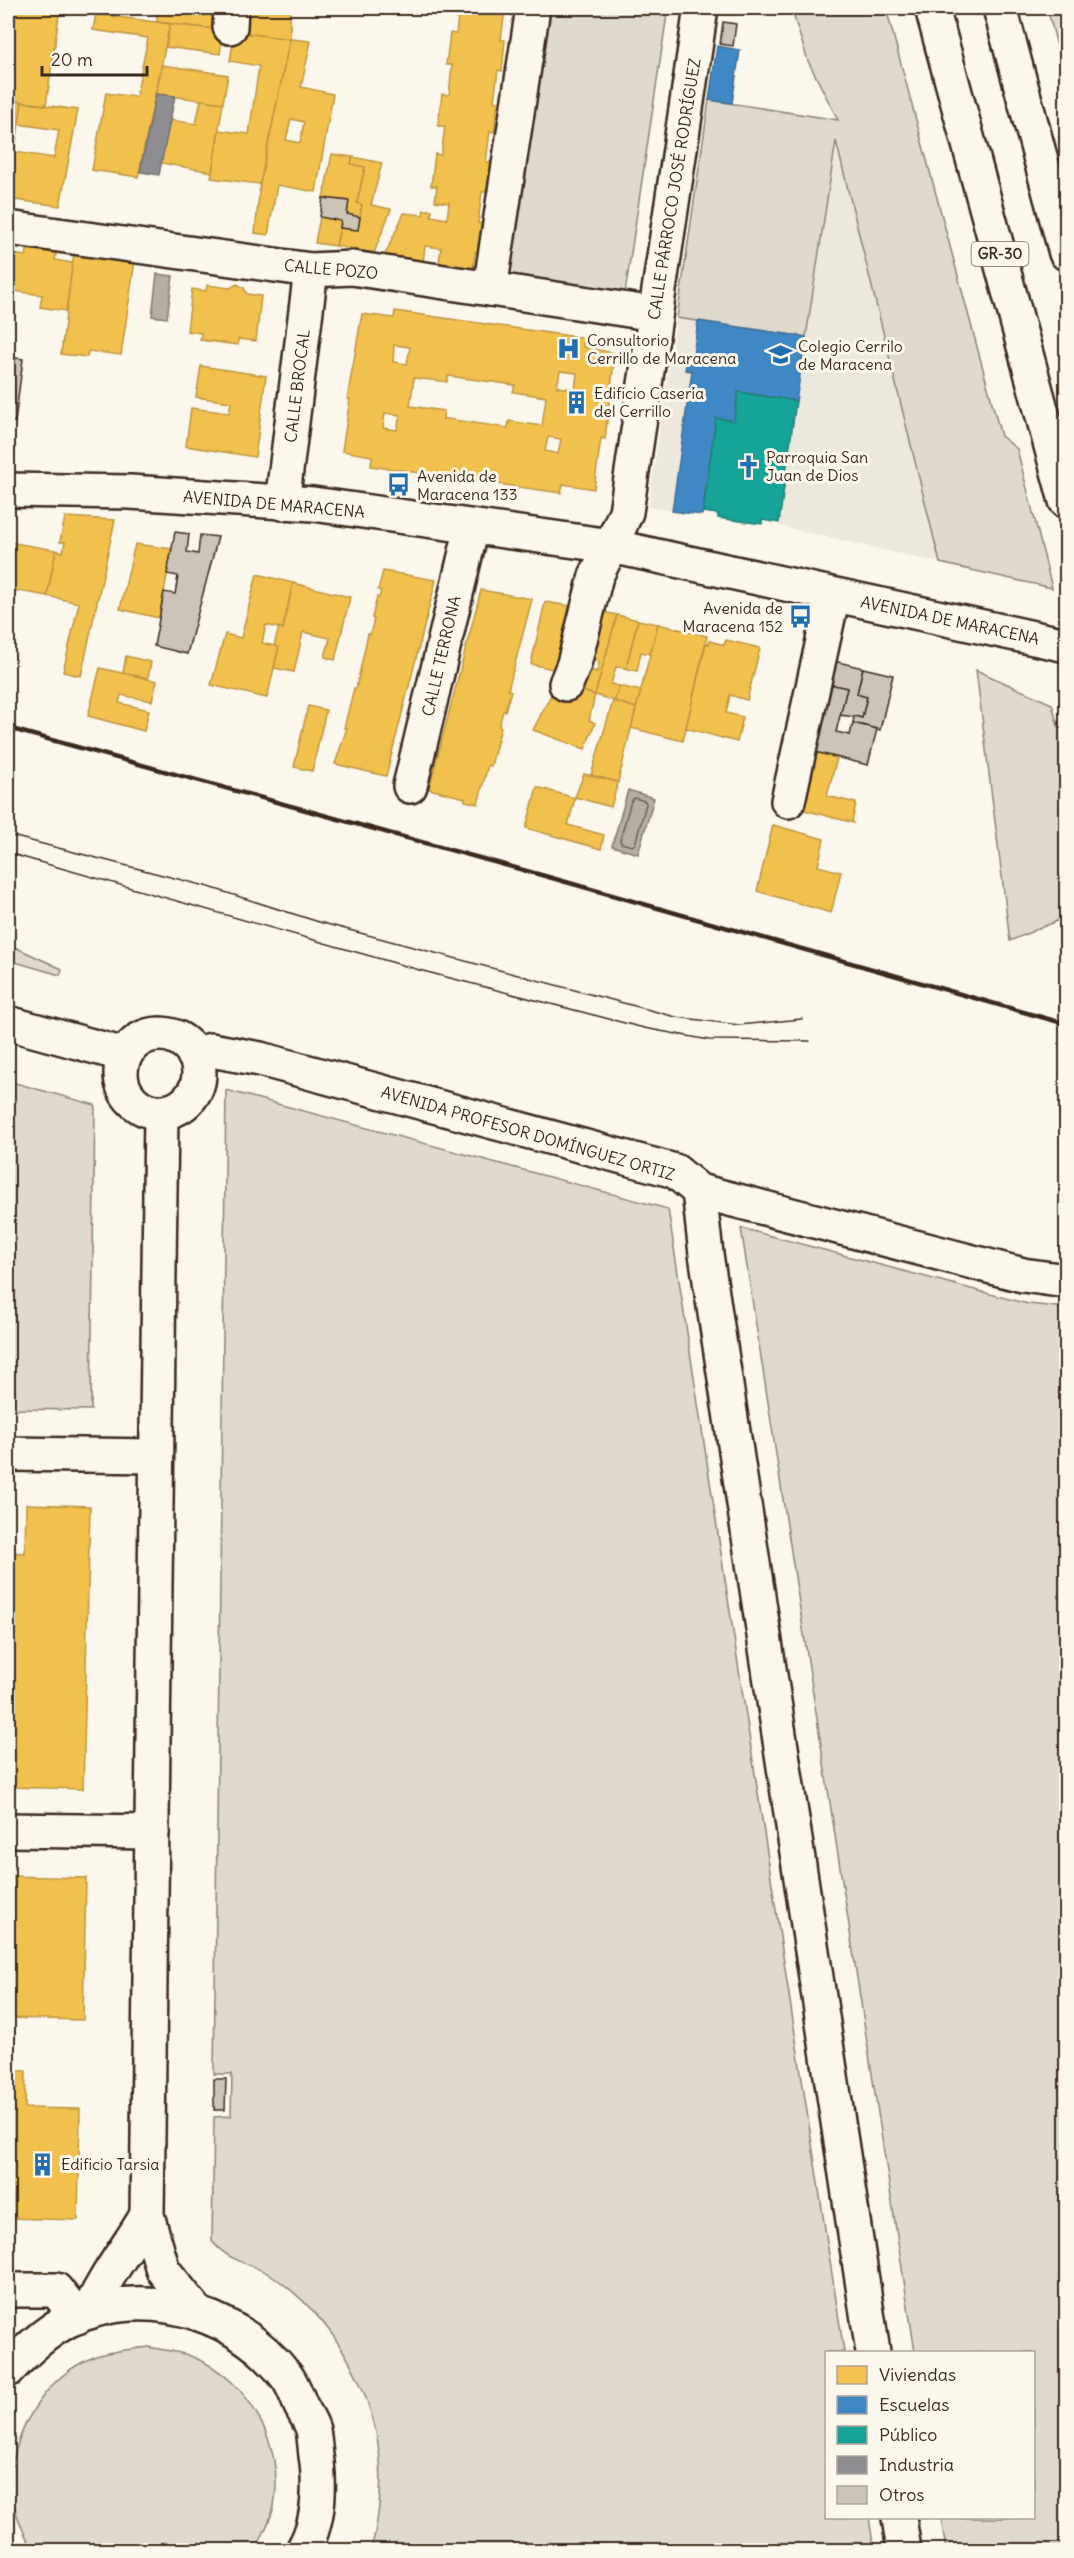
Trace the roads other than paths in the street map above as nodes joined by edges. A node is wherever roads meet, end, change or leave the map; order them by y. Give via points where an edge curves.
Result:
1 (533, 8) edge
2 (701, 8) edge
3 (932, 8) edge
4 (1000, 8) edge
5 (8, 228) edge
6 (1066, 253) edge
7 (311, 270) junction
8 (490, 289) junction
9 (655, 314) junction
10 (8, 490) edge
11 (1066, 501) edge
12 (282, 503) junction
13 (472, 527) junction
14 (611, 546) junction
15 (833, 595) junction
16 (1066, 645) edge
17 (566, 684) dead end
18 (410, 786) dead end
19 (788, 801) dead end
20 (8, 1023) edge
21 (125, 1055) junction
22 (194, 1055) junction
23 (161, 1112) junction
24 (699, 1191) junction
25 (1066, 1281) edge
26 (8, 1454) edge
27 (156, 1456) junction
28 (8, 1830) edge
29 (152, 1832) junction
30 (147, 2215) junction
31 (8, 2290) edge
32 (196, 2312) junction
33 (83, 2314) junction
34 (873, 2351) edge
35 (8, 2370) edge
36 (899, 2519) edge
37 (303, 2550) edge
38 (904, 2550) edge

1 - 8 main road
2 - 9 main road, CALLE PÁRROCO JOSÉ RODRÍGUEZ
3 - 11 main road, GR-30
4 - 6 main road
5 - 7 main road, CALLE POZO
7 - 8 main road, CALLE POZO via 352,268
7 - 12 main road, CALLE BROCAL
8 - 9 main road, CALLE POZO
9 - 14 main road, CALLE PÁRROCO JOSÉ RODRÍGUEZ via 626,512
10 - 12 main road, AVENIDA DE MARACENA via 130,492
12 - 13 main road, AVENIDA DE MARACENA via 314,504
13 - 14 main road, AVENIDA DE MARACENA
13 - 18 main road, CALLE TERRONA
14 - 15 main road, AVENIDA DE MARACENA
14 - 17 main road via 596,576
15 - 16 main road, AVENIDA DE MARACENA
15 - 19 main road
20 - 21 main road
21 - 22 main road via 142,1039 166,1034 187,1045
21 - 23 main road via 121,1078 130,1099 150,1111
22 - 23 main road via 198,1081 194,1092 174,1110
22 - 24 main road, AVENIDA PROFESOR DOMÍNGUEZ ORTIZ via 211,1050 310,1072 675,1171
23 - 27 main road
24 - 25 main road, AVENIDA PROFESOR DOMÍNGUEZ ORTIZ via 1023,1275
24 - 34 main road
26 - 27 main road
27 - 29 main road
28 - 29 main road
29 - 30 main road
30 - 32 main road via 164,2271
30 - 33 main road
31 - 33 main road via 56,2290
32 - 33 main road via 159,2304 127,2304
32 - 37 main road via 247,2337 288,2378 313,2430 320,2488 309,2541
33 - 35 main road via 36,2341
36 - 38 main road

